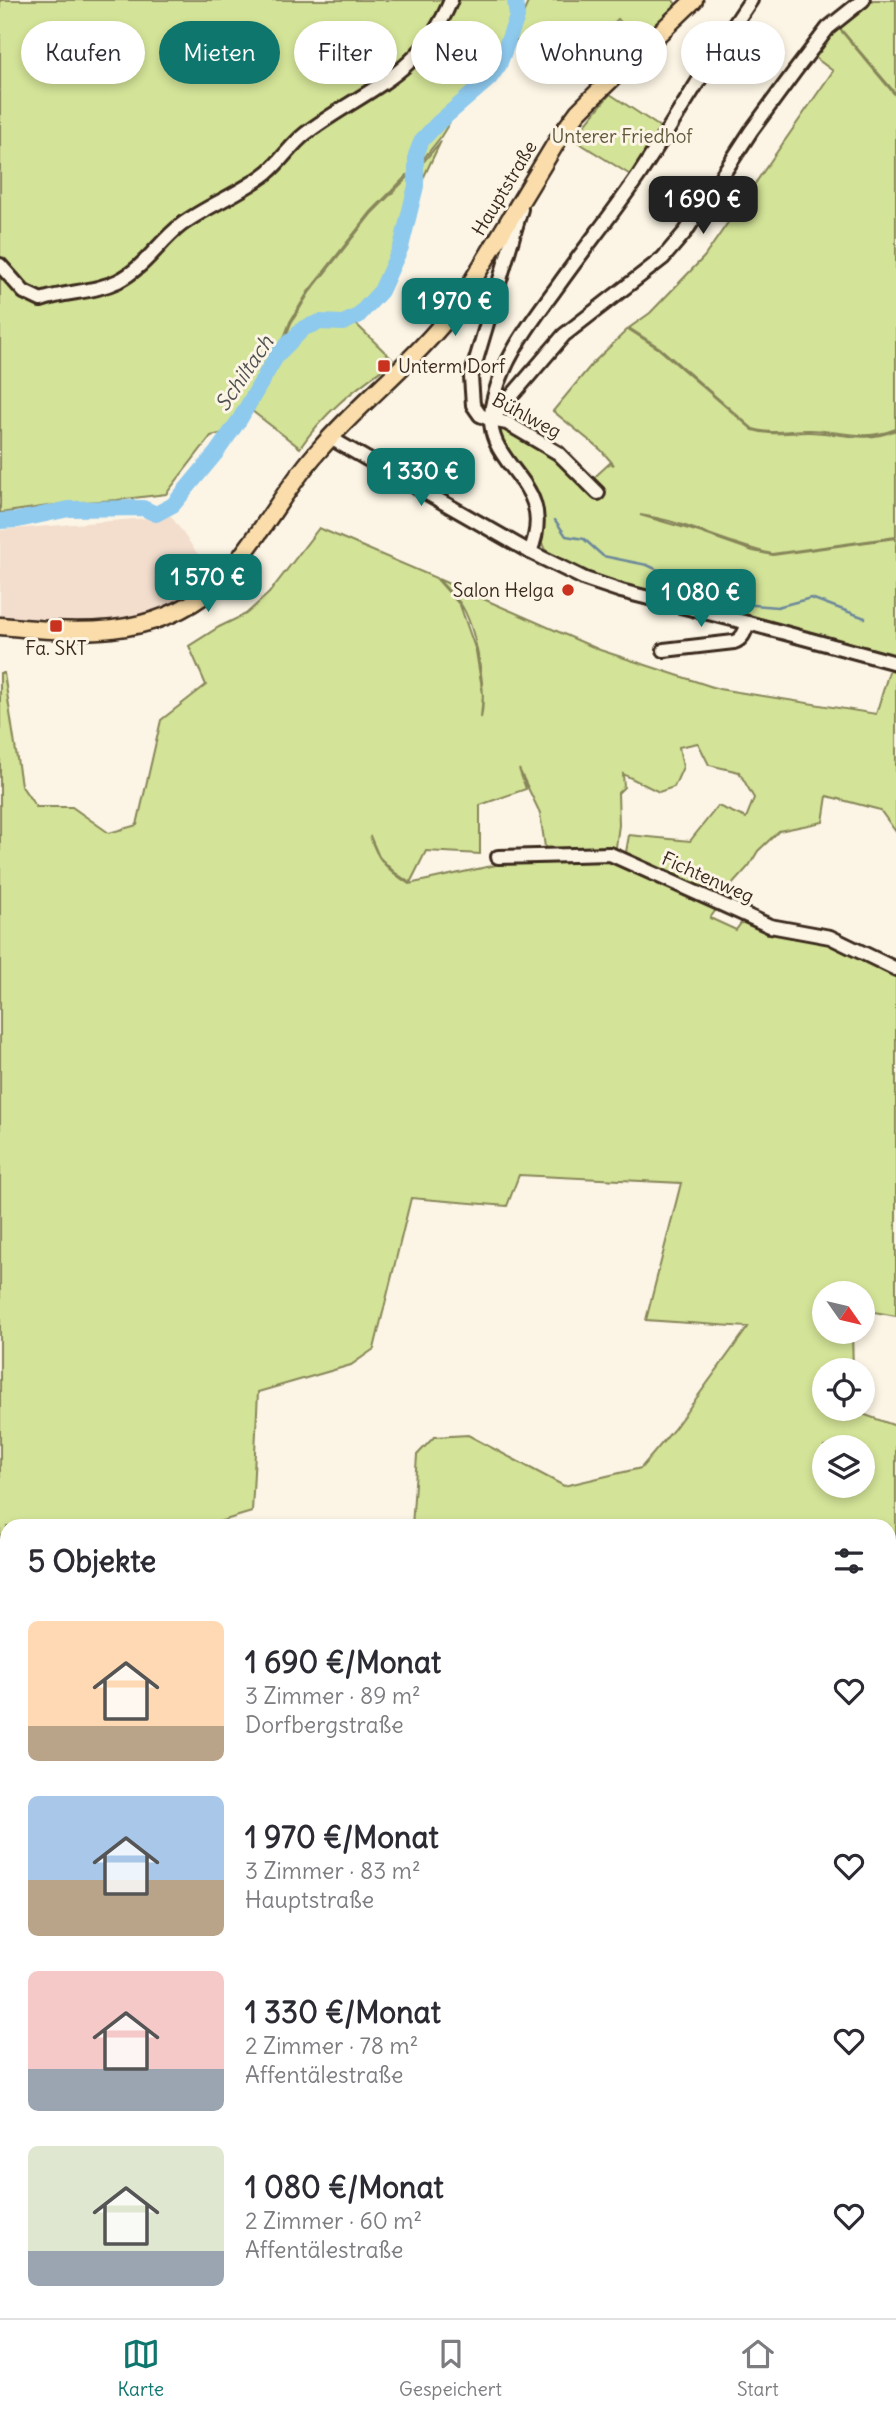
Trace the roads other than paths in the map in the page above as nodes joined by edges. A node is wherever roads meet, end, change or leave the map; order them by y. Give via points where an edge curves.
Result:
1 (451, 0) edge
2 (694, 0) edge
3 (751, 0) edge
4 (863, 0) edge
5 (524, 196) junction
6 (0, 265) edge
7 (491, 420) junction
8 (331, 436) junction
9 (598, 494) dead end
10 (530, 552) junction
11 (748, 623) junction
12 (0, 626) edge
13 (664, 650) dead end
14 (896, 663) edge
15 (498, 857) dead end
16 (896, 969) edge

1 - 6 street via 426,45 385,84 304,135 267,172 179,226 119,281 41,300 24,292
2 - 5 main road, Hauptstraße via 578,113
3 - 7 street via 638,176 531,323 501,377
4 - 7 street via 828,28 795,71 687,231 663,258 564,335
5 - 7 street, Bühlweg via 471,377 473,405
5 - 8 main road, Hauptstraße via 444,322
7 - 9 street, Bühlweg via 507,423 558,453
7 - 10 street via 501,451 537,507 537,535
8 - 10 street
8 - 12 main road via 231,568 214,587 178,611 130,628 105,631
10 - 11 street via 621,591
11 - 13 street via 745,633 734,642
11 - 14 street
15 - 16 street, Fichtenweg via 610,855 770,926 831,937

